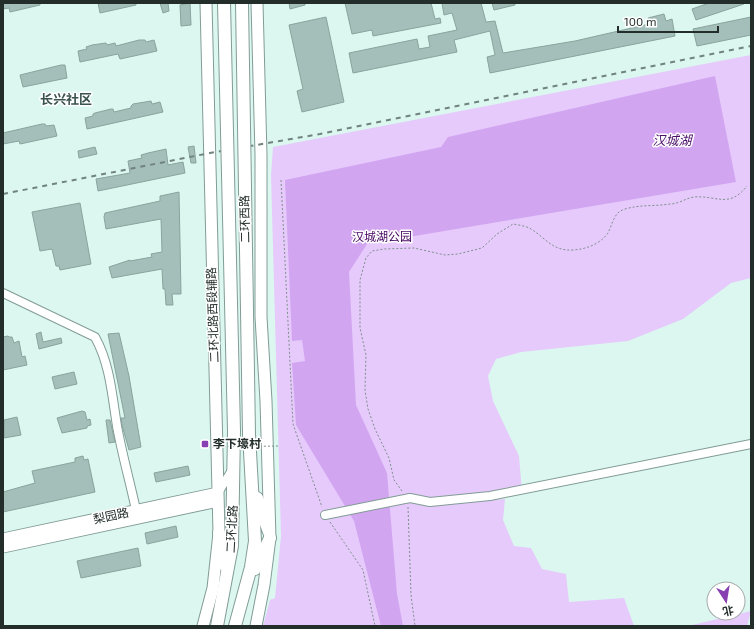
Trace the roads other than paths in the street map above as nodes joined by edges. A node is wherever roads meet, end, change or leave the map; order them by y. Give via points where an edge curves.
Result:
1 (206, 3) edge
2 (224, 3) edge
3 (242, 3) edge
4 (257, 3) edge
5 (3, 293) edge
6 (234, 431) joint
7 (249, 434) joint
8 (751, 444) edge
9 (235, 464) junction
10 (251, 478) junction
11 (218, 497) junction
12 (136, 510) junction
13 (329, 514) road end
14 (219, 533) junction
15 (270, 535) junction
16 (3, 539) edge
17 (3, 547) edge
18 (226, 583) junction
19 (244, 594) junction
20 (204, 626) edge
21 (217, 626) edge
22 (235, 626) edge
23 (256, 626) edge

1 - 11 main road, 二环北路西段辅路
2 - 6 highway, 二环西路, bridge
3 - 7 highway, 二环西路, bridge
4 - 15 main road via 261,155 261,317 267,408
5 - 12 street via 95,337 103,352 110,380 117,427
6 - 9 highway, 二环北路
7 - 10 highway, 二环北路
8 - 13 street via 490,496 430,502 407,499
9 - 11 street
9 - 18 highway, 二环北路 via 232,546
10 - 15 highway
10 - 19 highway, 二环北路 via 255,541
11 - 12 main road, 梨园路
11 - 14 main road, 二环北路西段辅路
11 - 17 main road, 梨园路
12 - 16 main road, 梨园路
14 - 18 highway
14 - 20 main road, 二环北路西段辅路 via 215,576
15 - 19 highway
15 - 23 main road
18 - 21 highway, 二环北路
19 - 22 highway, 二环北路

